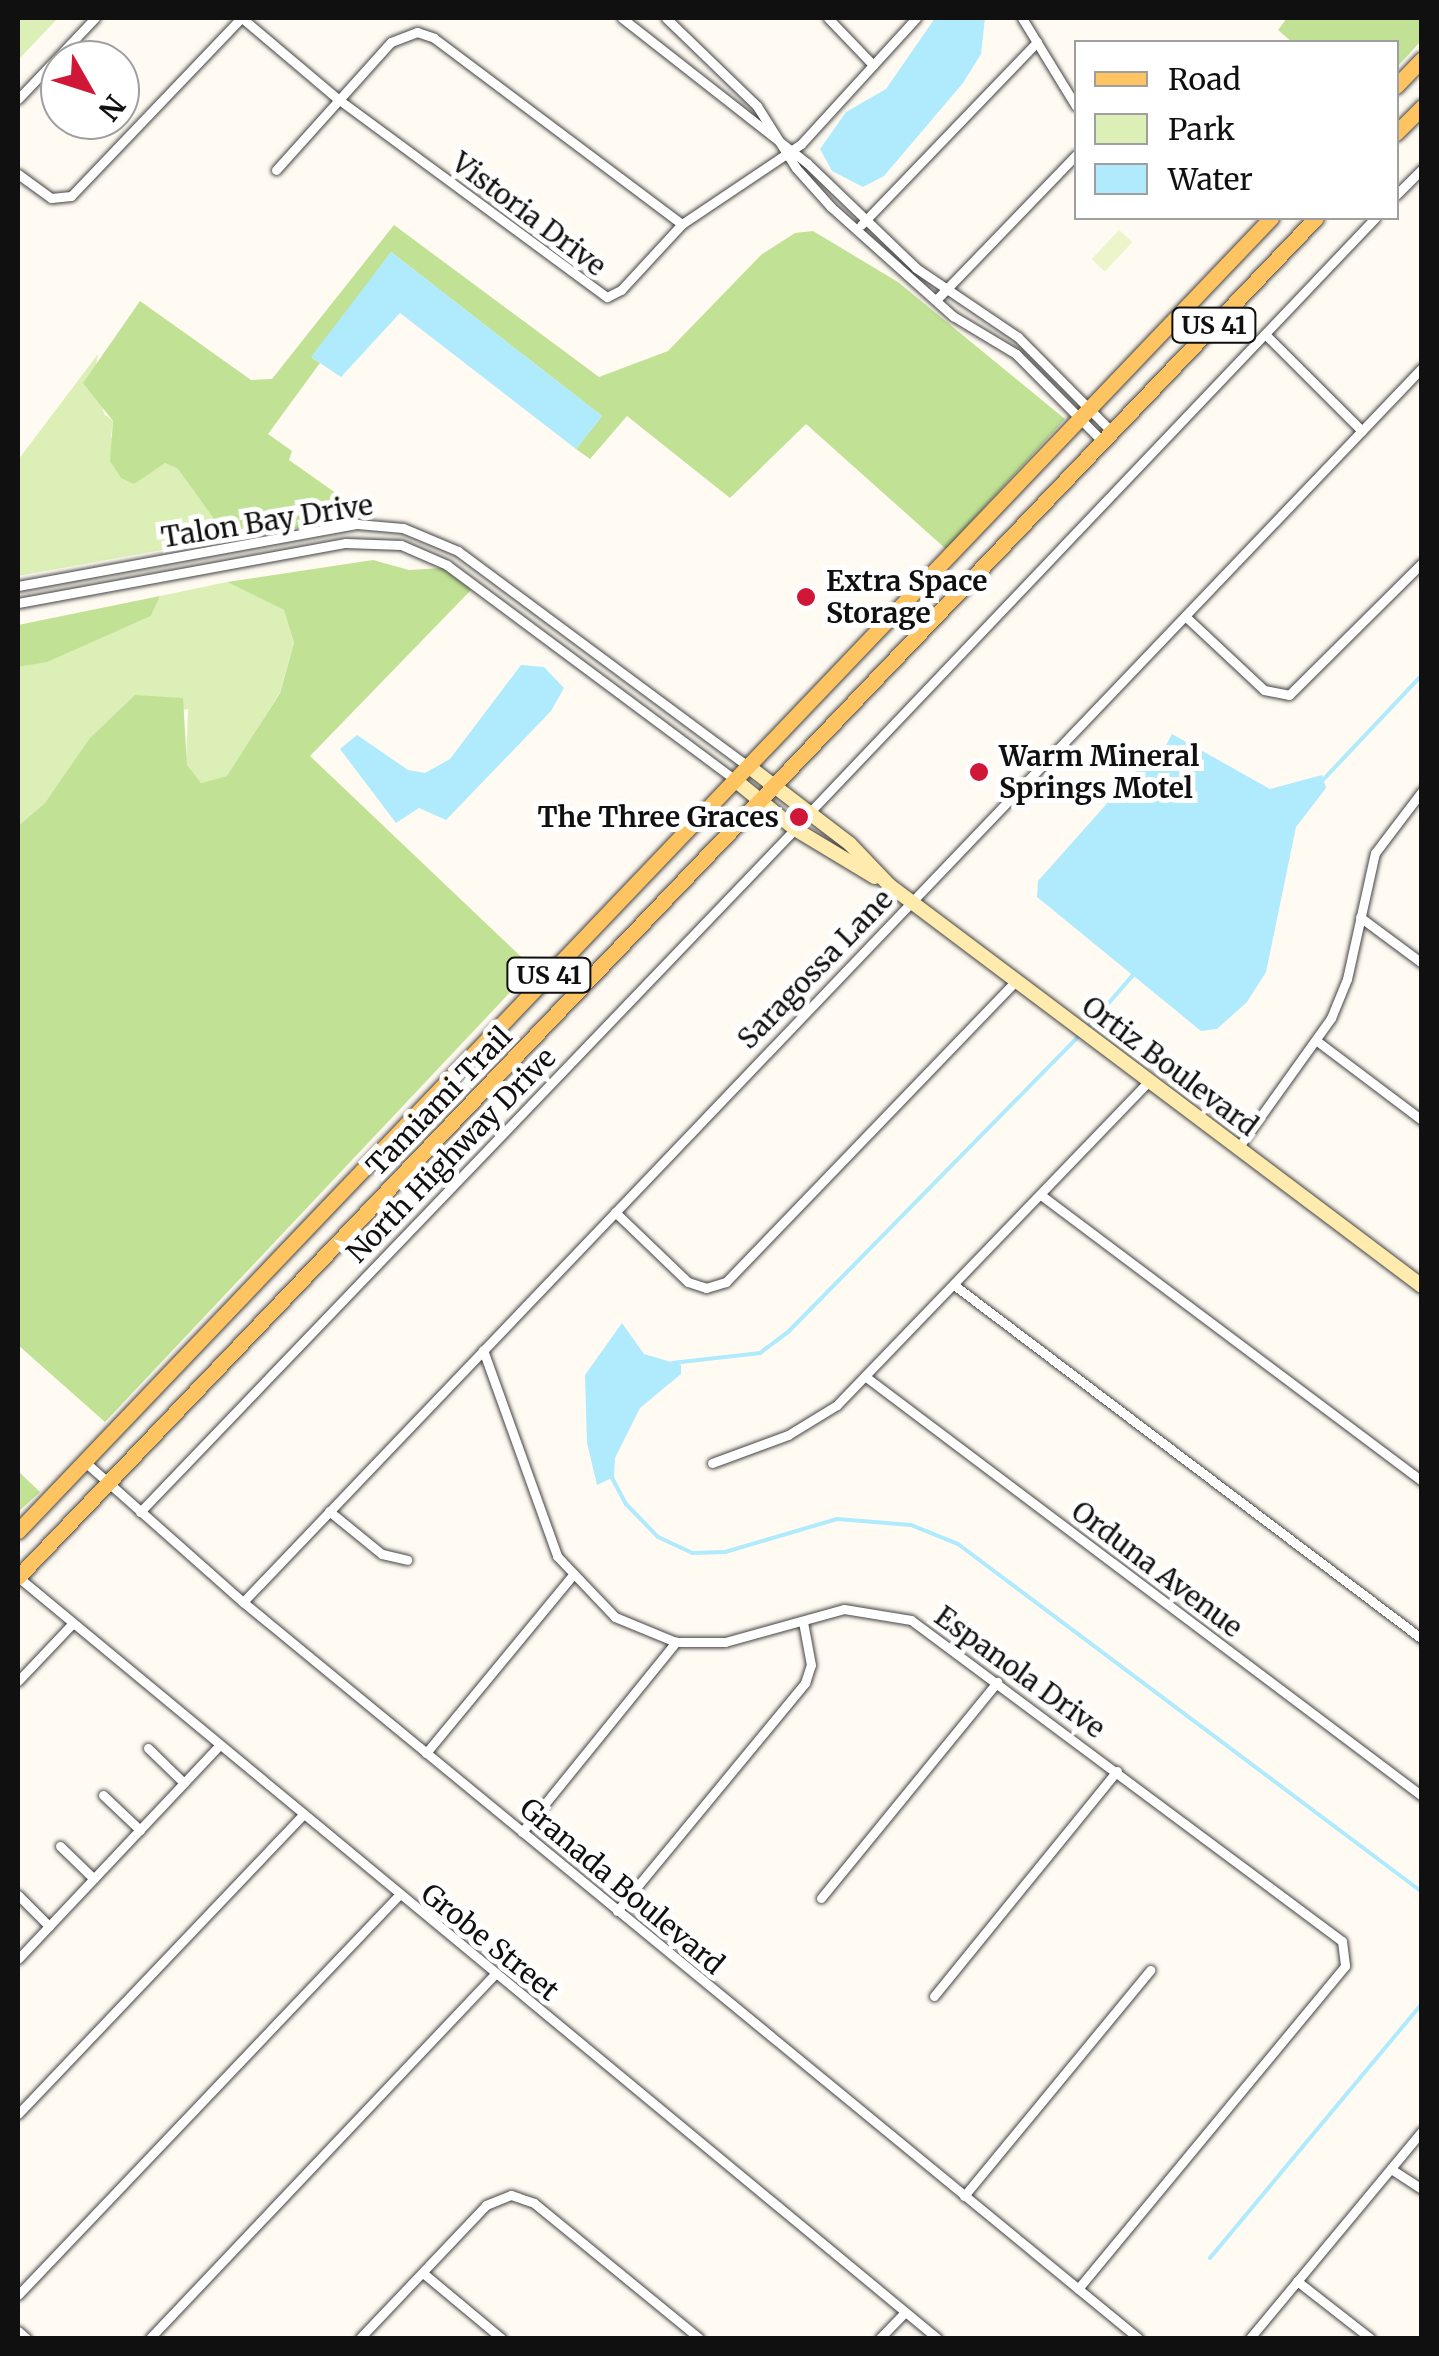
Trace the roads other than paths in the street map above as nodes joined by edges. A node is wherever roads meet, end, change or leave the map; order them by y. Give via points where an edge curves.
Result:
1 (95, 18) edge
2 (241, 18) edge
3 (622, 18) edge
4 (666, 18) edge
5 (828, 18) edge
6 (916, 18) edge
7 (1022, 18) edge
8 (1037, 42) junction
9 (1422, 60) edge
10 (873, 65) junction
11 (1399, 83) edge
12 (18, 99) edge
13 (338, 99) junction
14 (1074, 103) edge
15 (1422, 107) edge
16 (1399, 131) edge
17 (790, 152) junction
18 (1074, 157) edge
19 (1422, 169) edge
20 (276, 170) dead end
21 (18, 174) edge
22 (1399, 192) edge
23 (1269, 220) edge
24 (1314, 220) edge
25 (1373, 220) edge
26 (864, 222) junction
27 (682, 224) junction
28 (856, 231) junction
29 (946, 290) junction
30 (936, 300) junction
31 (1011, 332) junction
32 (1265, 334) junction
33 (1003, 343) junction
34 (1422, 368) edge
35 (1084, 413) junction
36 (1362, 430) junction
37 (1108, 437) junction
38 (1422, 563) edge
39 (18, 586) edge
40 (18, 604) edge
41 (1184, 616) junction
42 (748, 766) junction
43 (735, 780) junction
44 (774, 786) junction
45 (1419, 798) edge
46 (760, 800) junction
47 (810, 812) junction
48 (795, 828) junction
49 (889, 885) junction
50 (911, 902) junction
51 (1360, 917) junction
52 (1422, 963) edge
53 (1016, 981) junction
54 (1317, 1041) junction
55 (1149, 1081) junction
56 (1422, 1120) edge
57 (1238, 1148) junction
58 (1041, 1195) junction
59 (615, 1212) junction
60 (954, 1285) junction
61 (1422, 1286) edge
62 (483, 1350) junction
63 (866, 1378) junction
64 (84, 1462) junction
65 (712, 1463) dead end
66 (1422, 1480) edge
67 (108, 1483) junction
68 (140, 1512) junction
69 (330, 1512) junction
70 (18, 1530) edge
71 (408, 1560) dead end
72 (18, 1577) edge
73 (571, 1578) junction
74 (243, 1602) junction
75 (803, 1622) junction
76 (73, 1623) junction
77 (1422, 1639) edge
78 (676, 1642) junction
79 (18, 1681) edge
80 (997, 1682) junction
81 (220, 1745) junction
82 (148, 1748) dead end
83 (426, 1754) junction
84 (1116, 1772) junction
85 (184, 1782) junction
86 (103, 1796) dead end
87 (1422, 1796) edge
88 (304, 1814) junction
89 (140, 1830) junction
90 (522, 1832) junction
91 (60, 1846) dead end
92 (94, 1879) junction
93 (18, 1895) edge
94 (398, 1896) junction
95 (821, 1898) dead end
96 (617, 1911) junction
97 (50, 1926) junction
98 (18, 1959) edge
99 (1150, 1970) dead end
100 (495, 1974) junction
101 (934, 1996) dead end
102 (18, 2114) edge
103 (1422, 2131) edge
104 (1391, 2169) junction
105 (1422, 2189) edge
106 (964, 2196) junction
107 (422, 2274) junction
108 (1297, 2281) junction
109 (1078, 2289) junction
110 (18, 2295) edge
111 (905, 2312) junction
112 (18, 2331) edge
113 (26, 2338) edge
114 (150, 2338) edge
115 (360, 2338) edge
116 (501, 2338) edge
117 (699, 2338) edge
118 (880, 2338) edge
119 (937, 2338) edge
120 (1138, 2338) edge
121 (1250, 2338) edge
122 (1370, 2338) edge

1 - 12 street
2 - 13 street, Vistoria Drive
2 - 21 street via 71,196 54,199
3 - 17 street
4 - 17 street via 757,106
5 - 10 street
6 - 10 street, Vistoria Drive
7 - 8 street
8 - 14 street
8 - 26 street
9 - 11 main road
10 - 17 street, Vistoria Drive
13 - 20 street
13 - 27 street via 396,38 424,33
13 - 27 street, Vistoria Drive via 601,296 618,293
15 - 16 main road
17 - 26 street
17 - 27 street, Vistoria Drive
17 - 28 street via 808,182
18 - 29 street
19 - 22 street
23 - 35 main road, US 41
24 - 37 main road, US 41
25 - 32 street
26 - 28 street
26 - 29 street
28 - 30 street
29 - 30 street
29 - 31 street
30 - 33 street
31 - 33 street
31 - 35 street
32 - 36 street
32 - 47 street
33 - 35 street
34 - 36 street, Saragossa Lane
35 - 37 street
35 - 42 main road, Tamiami Trail / US 41
36 - 41 street, Saragossa Lane
37 - 44 main road, Tamiami Trail / US 41
38 - 41 street via 1302,688 1284,696 1264,690
39 - 42 street, Talon Bay Drive via 358,524 415,530 458,551
40 - 43 street, Talon Bay Drive via 346,543 401,545 446,564
41 - 50 street, Saragossa Lane
42 - 43 main road, Tamiami Trail / US 41
42 - 44 street, Ortiz Boulevard
43 - 46 street, Ortiz Boulevard
43 - 64 main road, Tamiami Trail / US 41
44 - 46 main road, Tamiami Trail / US 41
44 - 47 street, Ortiz Boulevard
45 - 51 street via 1376,853
46 - 48 street, Ortiz Boulevard
46 - 67 main road, Tamiami Trail / US 41
47 - 49 street, Ortiz Boulevard
48 - 49 street, Ortiz Boulevard
48 - 68 street, North Highway Drive
49 - 50 street, Ortiz Boulevard
50 - 53 street, Ortiz Boulevard
50 - 59 street, Saragossa Lane
51 - 52 street
51 - 54 street via 1347,979
53 - 55 street, Ortiz Boulevard
53 - 59 street via 734,1276 706,1288 684,1279
54 - 56 street
54 - 57 street
55 - 57 street, Ortiz Boulevard
55 - 58 street
57 - 61 street, Ortiz Boulevard
58 - 60 street
58 - 66 street
59 - 62 street, Saragossa Lane
60 - 63 street
60 - 77 street
62 - 69 street, Saragossa Lane
62 - 73 street, Espanola Drive via 546,1533
63 - 65 street via 814,1421
63 - 87 street, Orduna Avenue
64 - 67 street, Granada Boulevard
64 - 70 main road, Tamiami Trail / US 41
67 - 68 street, Granada Boulevard
67 - 72 main road, Tamiami Trail / US 41
68 - 74 street, Granada Boulevard
69 - 71 street via 382,1554
69 - 74 street, Saragossa Lane
72 - 76 street, Grobe Street
73 - 78 street, Espanola Drive via 615,1618
73 - 83 street
74 - 83 street, Granada Boulevard
75 - 78 street, Espanola Drive via 725,1642
75 - 80 street, Espanola Drive via 844,1608 894,1614 925,1628
75 - 96 street via 811,1666 804,1683
76 - 79 street
76 - 81 street, Grobe Street
78 - 90 street
80 - 84 street, Espanola Drive
80 - 95 street
81 - 85 street
81 - 88 street, Grobe Street
82 - 85 street
83 - 90 street, Granada Boulevard
84 - 101 street
84 - 109 street, Espanola Drive via 1342,1940 1347,1951 1344,1966
85 - 89 street
86 - 89 street
88 - 94 street, Grobe Street
88 - 102 street
89 - 92 street
90 - 96 street, Granada Boulevard
91 - 92 street
92 - 97 street
93 - 97 street
94 - 100 street, Grobe Street
94 - 110 street
96 - 106 street, Granada Boulevard
97 - 98 street
99 - 106 street
100 - 111 street, Grobe Street
100 - 114 street
103 - 104 street
104 - 105 street
104 - 108 street
106 - 109 street, Granada Boulevard
107 - 115 street
107 - 116 street
107 - 117 street via 486,2205 510,2194 534,2202
108 - 121 street
108 - 122 street
109 - 120 street, Granada Boulevard
111 - 118 street
111 - 119 street, Grobe Street
112 - 113 street

